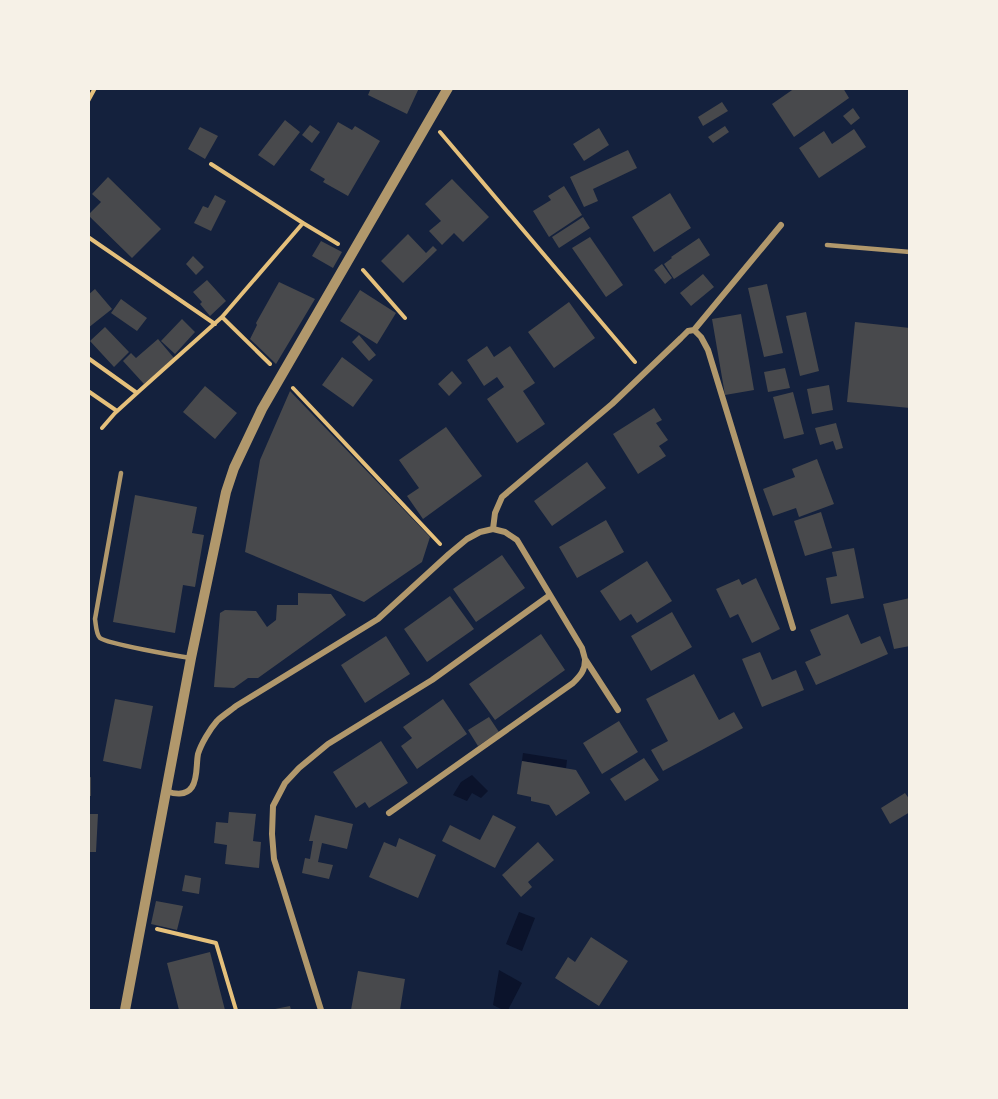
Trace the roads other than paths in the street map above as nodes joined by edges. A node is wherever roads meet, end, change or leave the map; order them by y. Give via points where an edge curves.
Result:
1 (448, 88) edge
2 (782, 225) dead end
3 (827, 245) dead end
4 (909, 252) edge
5 (694, 330) junction
6 (121, 473) dead end
7 (493, 529) junction
8 (550, 595) junction
9 (793, 628) dead end
10 (191, 658) junction
11 (585, 659) junction
12 (618, 710) dead end
13 (166, 791) junction
14 (388, 813) dead end
15 (125, 1011) edge
16 (321, 1011) edge

1 - 10 street via 262,409 234,468
2 - 5 street
3 - 4 lane
5 - 7 street via 688,331 612,404 502,497
5 - 9 street via 708,350
6 - 10 lane via 95,619 97,632 100,638 113,643
7 - 8 street via 517,540
7 - 13 street via 467,539 378,619 217,721 199,753 192,787 175,794
8 - 11 street
8 - 16 street via 432,680 328,744 285,783 273,806 274,859
10 - 13 street
11 - 12 street
11 - 14 street via 585,668 573,683
13 - 15 street

